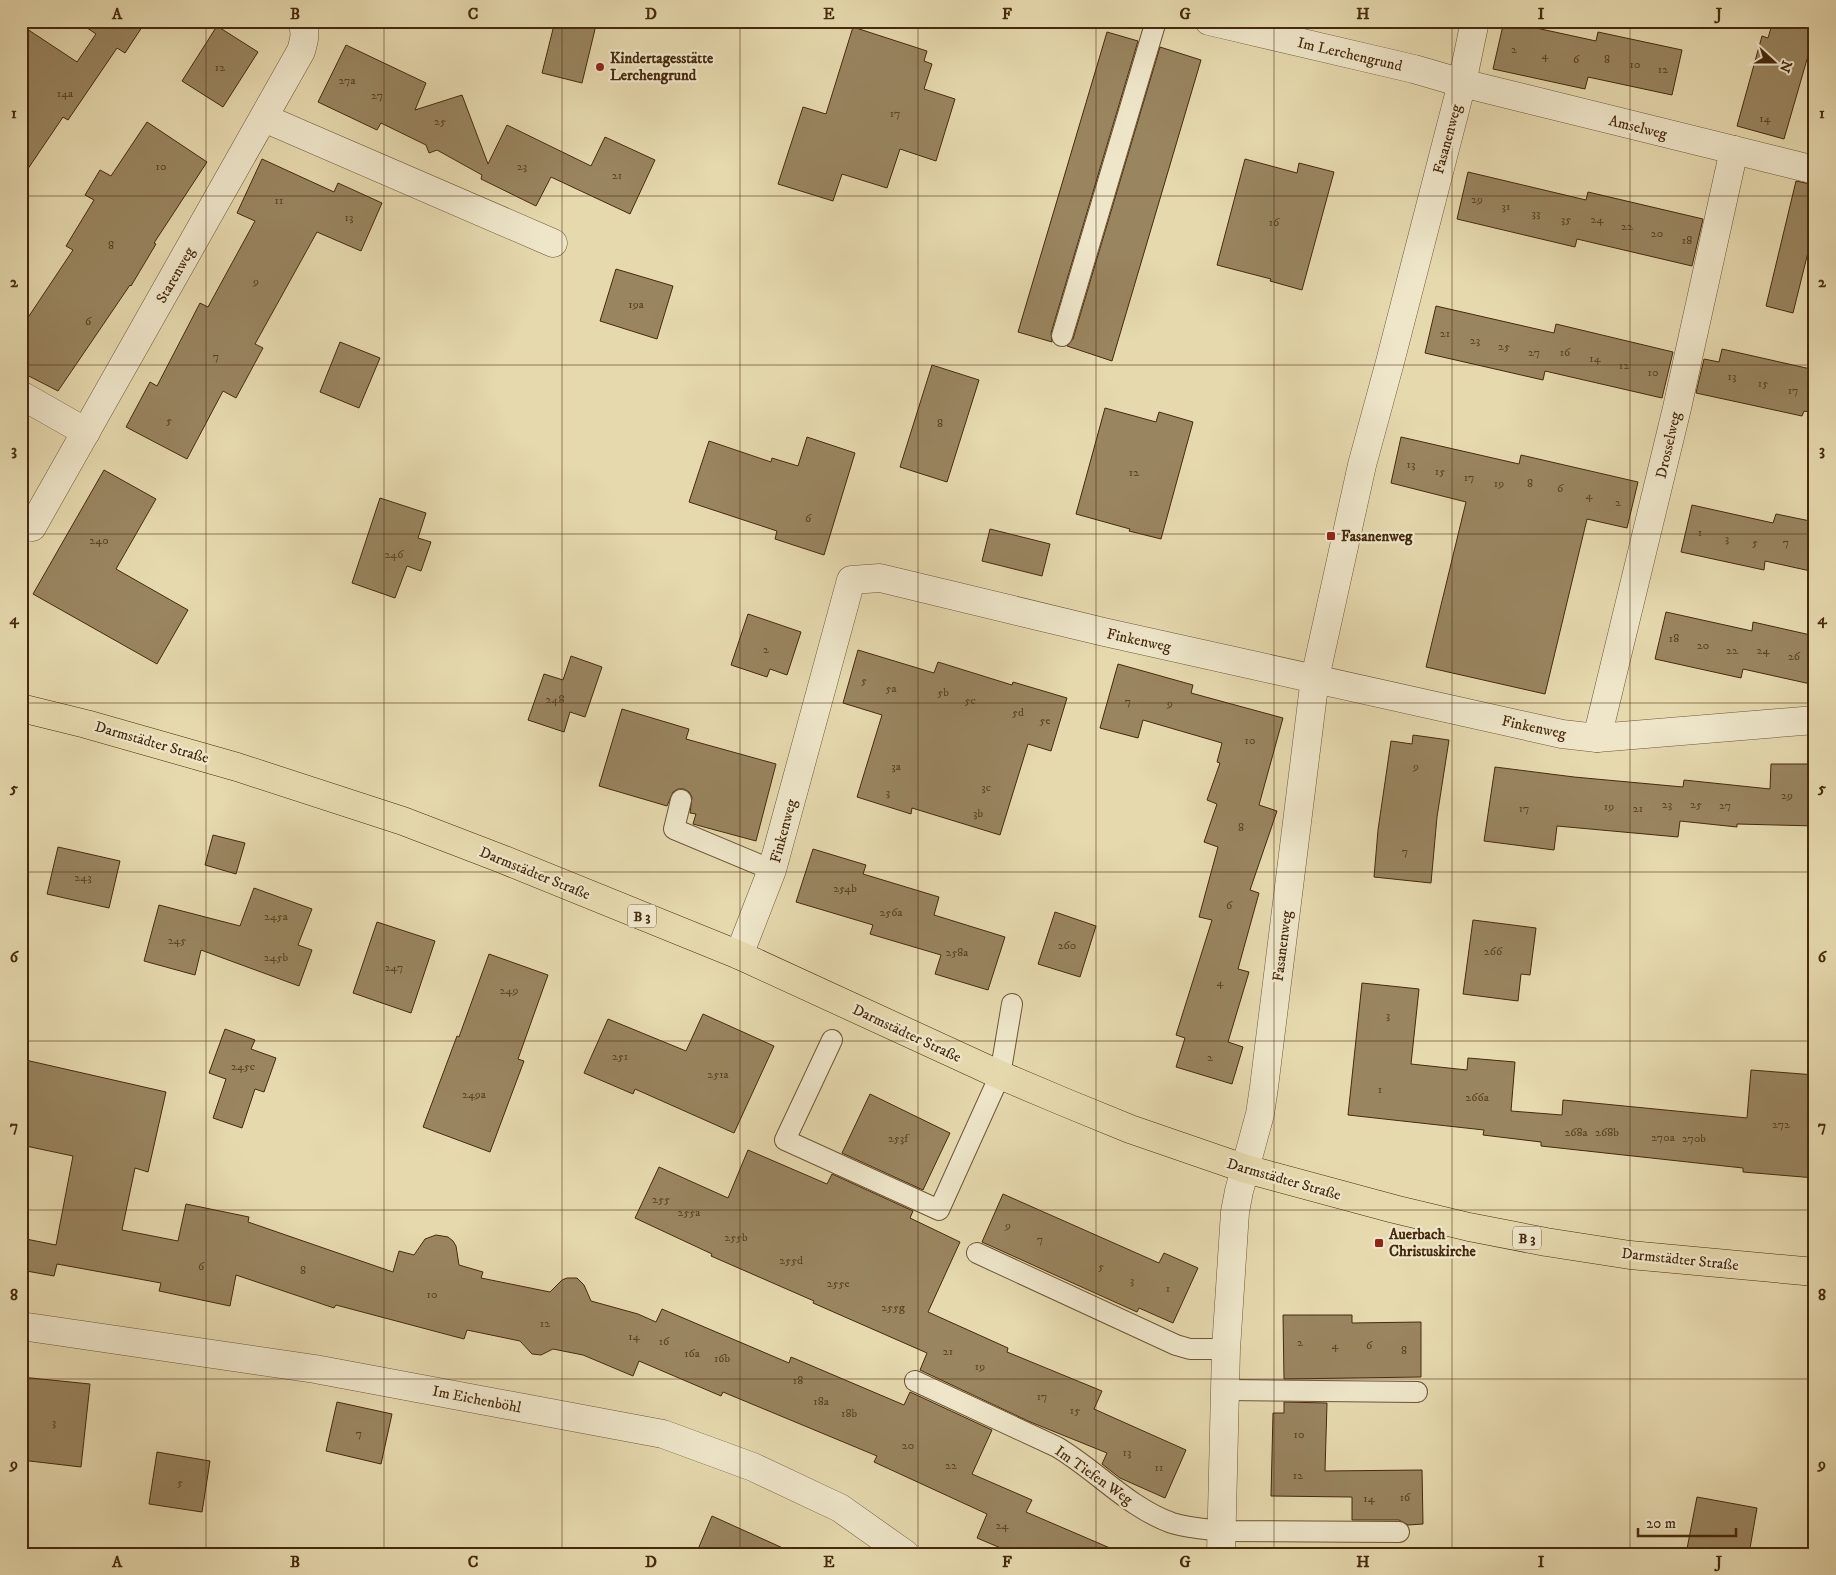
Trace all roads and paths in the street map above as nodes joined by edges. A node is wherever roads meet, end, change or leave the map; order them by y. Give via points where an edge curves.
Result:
1 (1156, 21) edge
2 (1209, 21) edge
3 (1475, 21) edge
4 (303, 22) edge
5 (1462, 83) junction
6 (264, 118) junction
7 (1734, 150) junction
8 (1815, 170) edge
9 (553, 243) dead end
10 (1062, 336) dead end
11 (21, 395) edge
12 (86, 432) junction
13 (32, 527) dead end
14 (1315, 678) junction
15 (21, 708) edge
16 (1815, 720) edge
17 (1597, 738) junction
18 (681, 800) dead end
19 (772, 870) junction
20 (739, 955) junction
21 (1012, 1004) dead end
22 (832, 1040) dead end
23 (1000, 1075) junction
24 (1246, 1169) junction
25 (977, 1253) dead end
26 (1815, 1272) edge
27 (21, 1326) edge
28 (1226, 1349) junction
29 (915, 1381) dead end
30 (1226, 1390) junction
31 (1417, 1392) dead end
32 (1400, 1532) dead end
33 (1221, 1542) edge
34 (905, 1554) edge

1 - 10 lane
2 - 5 street, Im Lerchengrund
3 - 5 street, Fasanenweg
4 - 6 street, Starenweg via 305,38 301,51
5 - 7 street, Amselweg
5 - 14 street, Fasanenweg via 1362,465
6 - 9 street
6 - 12 street, Starenweg
7 - 8 street, Amselweg
7 - 17 street, Drosselweg via 1677,408
11 - 12 street
12 - 13 street, Starenweg
14 - 17 street, Finkenweg via 1549,731
14 - 19 street, Finkenweg via 880,578 851,580
14 - 24 street, Fasanenweg via 1264,1087
15 - 20 main road, Darmstädter Straße / B 3 via 237,767 403,821
16 - 17 street, Finkenweg
18 - 19 lane via 674,829
19 - 20 street, Finkenweg
20 - 23 main road, Darmstädter Straße / B 3
21 - 23 lane
22 - 23 lane via 785,1140 939,1210
23 - 24 main road, Darmstädter Straße / B 3 via 1130,1128
24 - 26 main road, Darmstädter Straße / B 3 via 1403,1211 1537,1240 1630,1255
24 - 28 street via 1235,1212
25 - 28 lane via 1176,1345 1190,1349
27 - 34 street, Im Eichenböhl via 315,1369 663,1434 753,1467 840,1508
28 - 30 street
29 - 33 lane, Im Tiefen Weg via 1057,1447 1142,1509 1172,1523 1197,1528
30 - 31 lane
30 - 33 street
32 - 33 lane, Im Tiefen Weg

